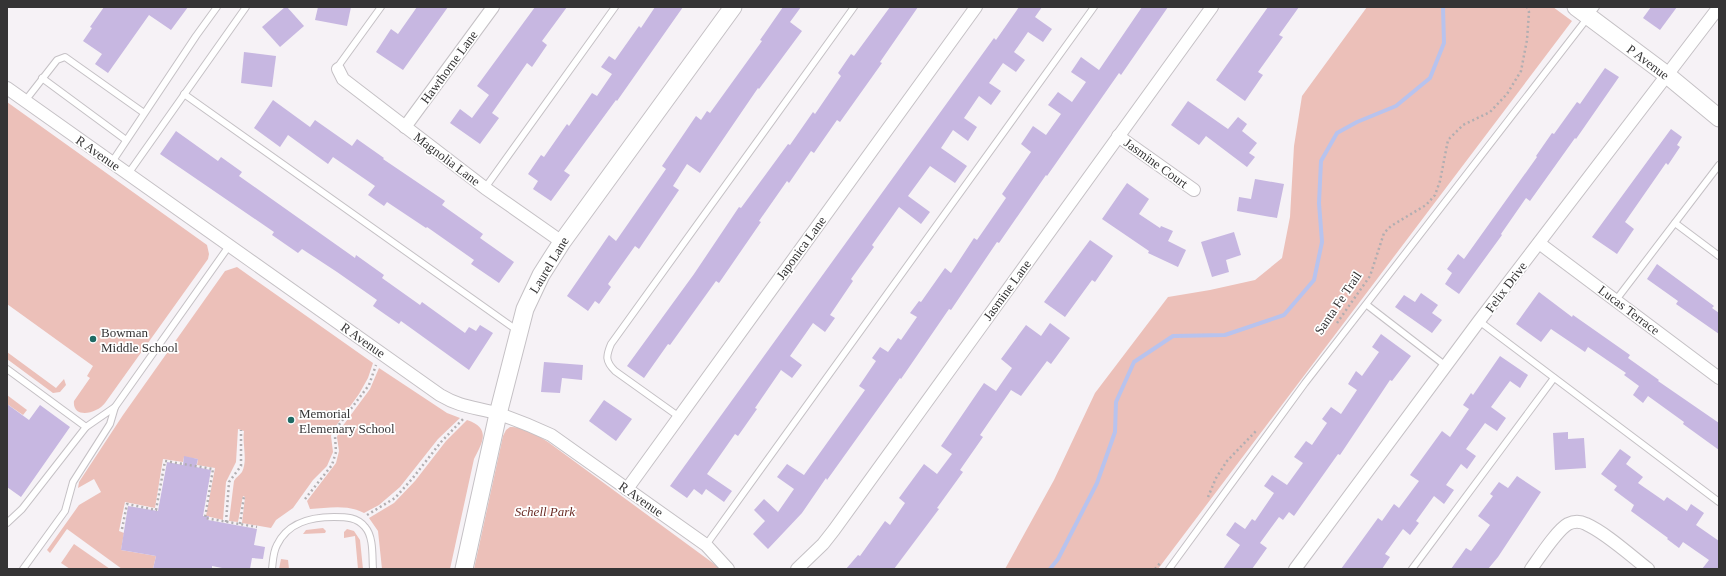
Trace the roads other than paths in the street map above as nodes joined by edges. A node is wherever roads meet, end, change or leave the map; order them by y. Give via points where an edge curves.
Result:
1 (217, 7) edge
2 (246, 7) edge
3 (381, 7) edge
4 (493, 7) edge
5 (615, 7) edge
6 (733, 7) edge
7 (854, 7) edge
8 (976, 7) edge
9 (1094, 7) edge
10 (1212, 7) edge
11 (1719, 7) edge
12 (1587, 10) edge
13 (338, 69) joint
14 (1667, 75) junction
15 (42, 78) junction
16 (7, 88) edge
17 (184, 94) junction
18 (26, 101) junction
19 (144, 113) junction
20 (1719, 118) edge
21 (405, 127) junction
22 (1118, 136) junction
23 (126, 140) junction
24 (112, 162) junction
25 (1719, 165) edge
26 (128, 174) junction
27 (485, 188) junction
28 (1194, 190) dead end
29 (1675, 223) junction
30 (562, 242) junction
31 (1539, 243) junction
32 (229, 246) junction
33 (1719, 256) edge
34 (1616, 300) junction
35 (1367, 305) junction
36 (1479, 321) junction
37 (519, 332) junction
38 (1446, 366) junction
39 (7, 369) edge
40 (1554, 378) junction
41 (1719, 378) edge
42 (115, 407) junction
43 (498, 414) junction
44 (678, 416) junction
45 (86, 427) junction
46 (627, 489) junction
47 (1719, 502) edge
48 (7, 523) edge
49 (706, 545) junction
50 (23, 569) edge
51 (272, 569) edge
52 (373, 569) edge
53 (464, 569) edge
54 (728, 569) edge
55 (797, 569) edge
56 (1169, 569) edge
57 (1295, 569) edge
58 (1412, 569) edge
59 (1531, 569) edge
60 (1648, 569) edge

1 - 19 lane
2 - 17 lane
3 - 13 lane
4 - 21 street, Hawthorne Lane
5 - 27 lane
6 - 30 street, Laurel Lane
7 - 44 lane via 611,344 607,354 608,364
8 - 44 street, Japonica Lane
9 - 49 lane
10 - 22 street, Jasmine Lane
11 - 14 street, Felix Drive
12 - 14 street, P Avenue
12 - 35 lane
13 - 21 street, Magnolia Lane via 343,79
14 - 20 street, P Avenue
14 - 31 street, Felix Drive
15 - 18 lane
15 - 19 lane via 57,60 65,57
15 - 23 lane
16 - 18 street, R Avenue
17 - 26 lane
17 - 37 lane
18 - 24 street, R Avenue
19 - 23 lane
21 - 27 street, Magnolia Lane
22 - 28 street, Jasmine Court
22 - 55 street, Jasmine Lane via 834,530
23 - 24 lane
24 - 26 street, R Avenue
25 - 29 lane
26 - 32 street, R Avenue
27 - 30 street, Magnolia Lane
29 - 33 lane
29 - 34 lane
30 - 37 street, Laurel Lane via 532,292
31 - 34 street, Lucas Terrace
31 - 36 street, Felix Drive
32 - 42 lane
32 - 43 street, R Avenue via 440,395 462,406
34 - 41 street, Lucas Terrace
35 - 38 lane
35 - 56 lane via 1305,382
36 - 38 street, Felix Drive
36 - 40 lane
37 - 43 street, Laurel Lane
38 - 57 street, Felix Drive
39 - 45 lane
40 - 47 lane
40 - 58 lane
42 - 45 lane
42 - 50 lane via 110,424 72,482 64,511
43 - 46 street, R Avenue via 537,428 551,436
43 - 53 street, Laurel Lane
44 - 46 street, Japonica Lane
45 - 48 lane via 22,509
46 - 49 street, R Avenue
49 - 54 street, R Avenue
51 - 52 lane via 277,544 287,531 300,522 324,517 353,518 366,527
59 - 60 street via 1567,524 1575,521 1585,523 1598,531

